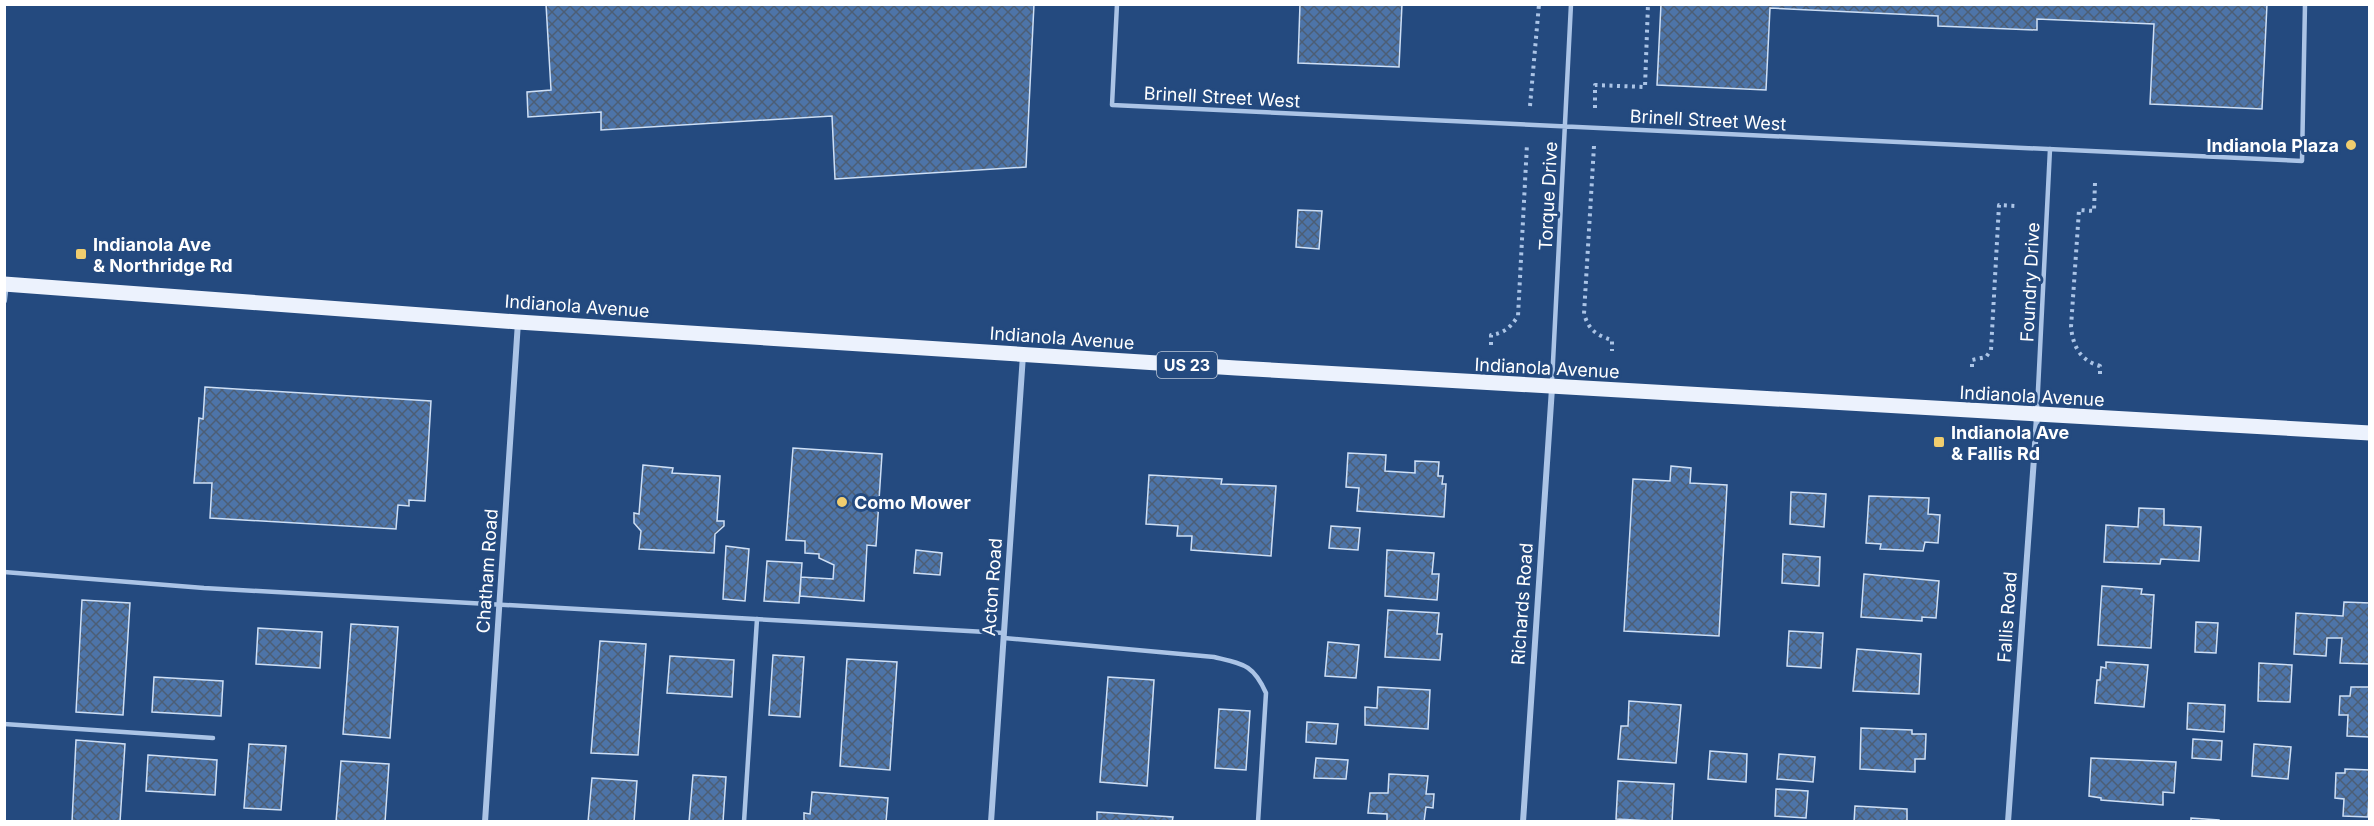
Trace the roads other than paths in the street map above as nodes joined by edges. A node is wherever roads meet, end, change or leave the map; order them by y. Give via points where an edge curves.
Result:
1 (1117, 4) edge
2 (1571, 4) edge
3 (2305, 4) edge
4 (1566, 128) junction
5 (2050, 149) junction
6 (5, 284) edge
7 (4, 302) edge
8 (518, 322) junction
9 (1023, 355) junction
10 (1552, 388) junction
11 (2037, 416) junction
12 (2370, 434) edge
13 (4, 572) edge
14 (499, 605) junction
15 (757, 619) junction
16 (1004, 635) junction
17 (4, 724) edge
18 (213, 738) dead end
19 (485, 822) edge
20 (744, 822) edge
21 (991, 822) edge
22 (1258, 822) edge
23 (1523, 822) edge
24 (2008, 822) edge

1 - 4 lane, Brinell Street West via 1112,105
2 - 4 lane, Torque Drive
3 - 5 lane, Brinell Street West via 2302,161
4 - 5 lane, Brinell Street West
4 - 10 lane, Torque Drive
5 - 11 lane, Foundry Drive
6 - 7 street
6 - 8 main road, Indianola Avenue / US 23
8 - 9 main road, Indianola Avenue / US 23
8 - 14 street, Chatham Road
9 - 10 main road, Indianola Avenue / US 23
9 - 16 street, Acton Road
10 - 11 main road, Indianola Avenue / US 23
10 - 23 street, Richards Road
11 - 12 main road, Indianola Avenue / US 23
11 - 24 street, Fallis Road
13 - 14 lane
14 - 15 lane
14 - 19 street, Chatham Road
15 - 16 lane
15 - 20 lane
16 - 21 street, Acton Road
16 - 22 lane via 1214,657 1244,664 1258,674 1266,693
17 - 18 lane

